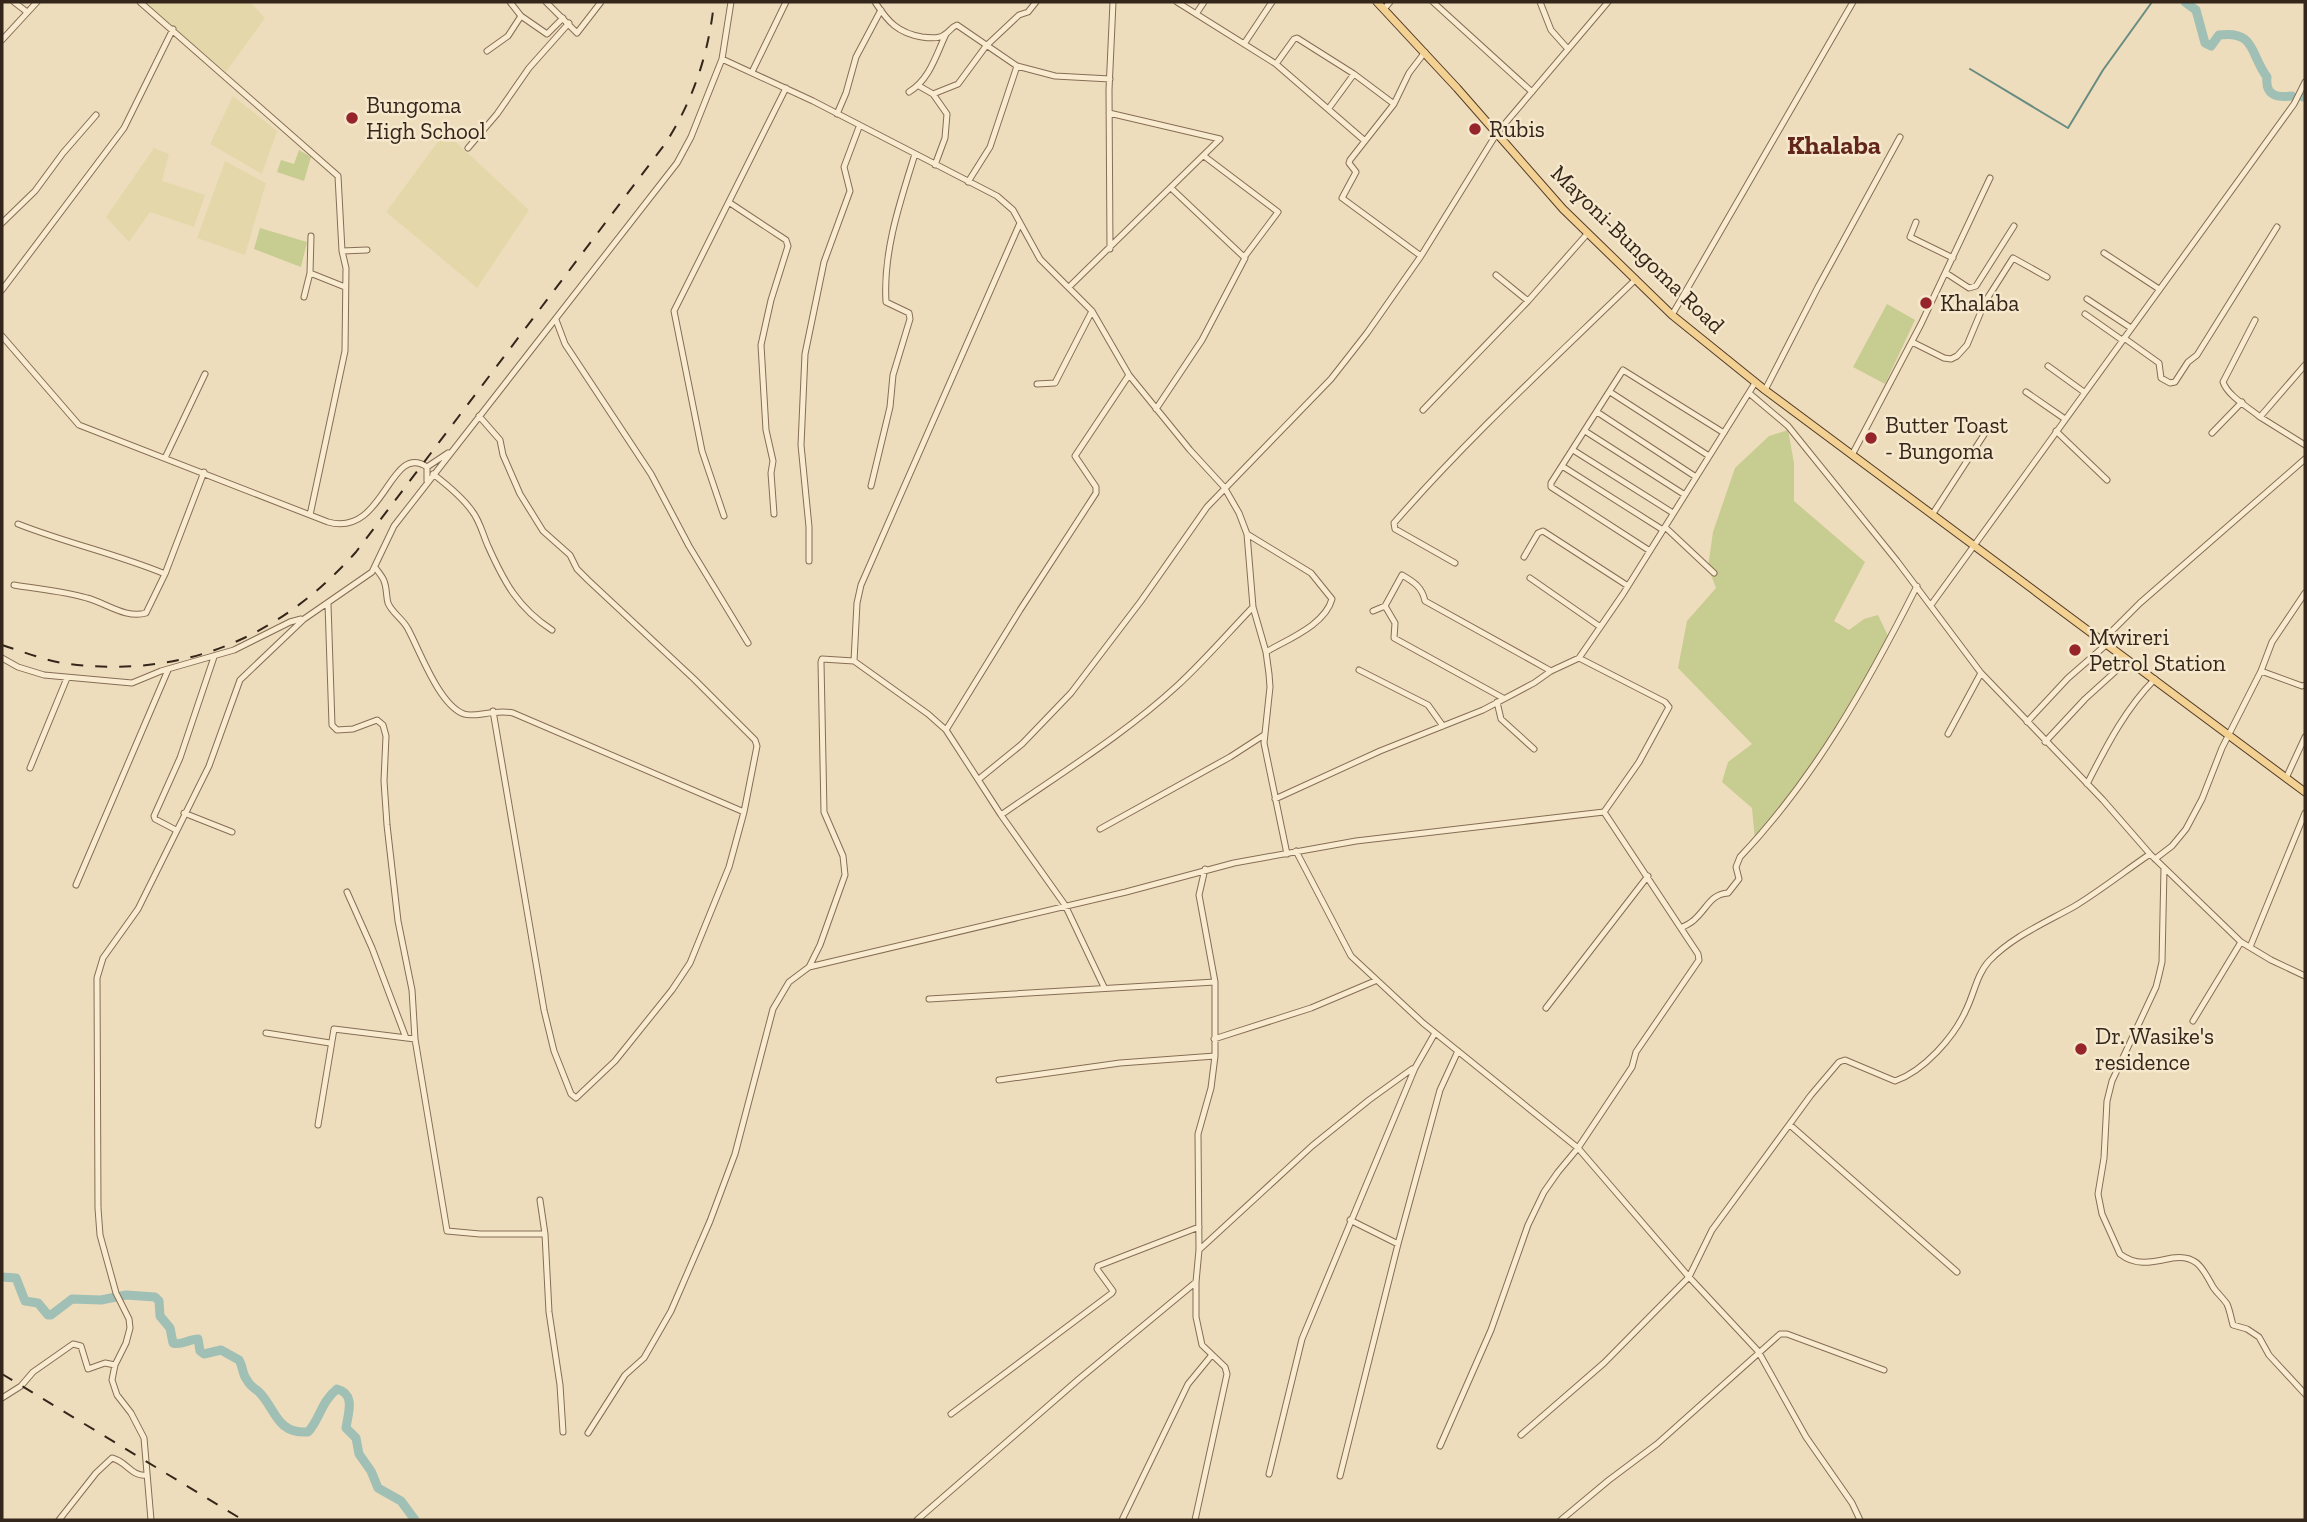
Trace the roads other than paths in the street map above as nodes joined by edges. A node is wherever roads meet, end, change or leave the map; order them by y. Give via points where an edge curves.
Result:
1 (14, 2) edge
2 (37, 2) edge
3 (140, 2) edge
4 (510, 2) edge
5 (546, 2) edge
6 (601, 2) edge
7 (731, 2) edge
8 (786, 2) edge
9 (875, 2) edge
10 (1036, 2) edge
11 (1113, 2) edge
12 (1177, 2) edge
13 (1205, 2) edge
14 (1272, 2) edge
15 (1377, 2) edge
16 (1390, 2) edge
17 (1433, 2) edge
18 (1540, 2) edge
19 (1608, 2) edge
20 (1853, 2) edge
21 (1384, 9) junction
22 (881, 10) junction
23 (27, 12) junction
24 (1196, 14) junction
25 (521, 16) junction
26 (563, 18) junction
27 (569, 23) junction
28 (173, 29) junction
29 (946, 34) junction
30 (2, 40) edge
31 (1244, 44) junction
32 (986, 46) junction
33 (1567, 48) junction
34 (486, 51) dead end
35 (1425, 52) junction
36 (722, 59) junction
37 (1276, 64) junction
38 (1017, 66) junction
39 (752, 72) junction
40 (1354, 74) junction
41 (1110, 79) junction
42 (2305, 82) edge
43 (919, 86) junction
44 (786, 88) junction
45 (909, 92) dead end
46 (1532, 92) junction
47 (933, 94) junction
48 (1394, 104) junction
49 (1329, 108) junction
50 (1109, 113) junction
51 (837, 114) junction
52 (96, 115) dead end
53 (859, 127) junction
54 (1497, 132) junction
55 (1900, 137) dead end
56 (1365, 141) junction
57 (468, 148) dead end
58 (915, 154) junction
59 (1204, 156) junction
60 (935, 165) junction
61 (1990, 178) dead end
62 (968, 182) junction
63 (1171, 188) junction
64 (730, 203) junction
65 (1916, 222) dead end
66 (2, 223) edge
67 (1020, 223) junction
68 (2014, 226) dead end
69 (2277, 227) dead end
70 (1588, 233) junction
71 (311, 236) dead end
72 (1110, 249) junction
73 (366, 250) dead end
74 (342, 251) junction
75 (2104, 253) dead end
76 (1245, 256) junction
77 (1421, 256) junction
78 (1953, 258) junction
79 (310, 273) junction
80 (1946, 273) junction
81 (1496, 275) dead end
82 (2047, 277) dead end
83 (1636, 279) junction
84 (345, 287) junction
85 (1069, 287) junction
86 (2160, 289) junction
87 (2, 290) edge
88 (304, 296) dead end
89 (2087, 299) dead end
90 (1528, 301) junction
91 (1092, 311) junction
92 (2085, 314) dead end
93 (1672, 315) junction
94 (556, 320) junction
95 (2255, 320) dead end
96 (2131, 328) junction
97 (2, 336) edge
98 (2123, 339) junction
99 (1912, 342) junction
100 (2305, 365) edge
101 (2048, 366) dead end
102 (205, 374) dead end
103 (1129, 375) junction
104 (1755, 383) junction
105 (1037, 384) dead end
106 (1765, 390) junction
107 (2026, 391) dead end
108 (1610, 392) junction
109 (2084, 392) junction
110 (1749, 393) junction
111 (2242, 402) junction
112 (1156, 409) junction
113 (1423, 410) dead end
114 (1597, 412) junction
115 (480, 416) junction
116 (2260, 417) junction
117 (2065, 419) junction
118 (1989, 427) dead end
119 (1585, 431) junction
120 (2056, 431) junction
121 (1724, 433) junction
122 (2212, 433) dead end
123 (2305, 445) edge
124 (1573, 450) junction
125 (451, 452) junction
126 (1852, 455) junction
127 (1709, 456) junction
128 (165, 458) junction
129 (2305, 459) edge
130 (1562, 466) junction
131 (428, 467) junction
132 (204, 472) junction
133 (433, 474) junction
134 (1696, 477) junction
135 (2107, 480) dead end
136 (427, 483) junction
137 (871, 486) dead end
138 (1224, 487) junction
139 (1685, 495) junction
140 (1673, 513) junction
141 (775, 514) dead end
142 (310, 515) junction
143 (1932, 515) junction
144 (724, 516) dead end
145 (18, 524) dead end
146 (1664, 528) junction
147 (1247, 534) junction
148 (1975, 545) junction
149 (1650, 551) junction
150 (1524, 557) dead end
151 (808, 561) dead end
152 (1455, 563) dead end
153 (376, 567) junction
154 (165, 573) junction
155 (1714, 573) dead end
156 (1530, 578) dead end
157 (14, 585) dead end
158 (1628, 586) junction
159 (1917, 586) junction
160 (2305, 593) edge
161 (328, 604) junction
162 (1931, 605) junction
163 (1385, 606) junction
164 (1253, 607) junction
165 (1373, 611) dead end
166 (304, 619) junction
167 (1600, 626) junction
168 (552, 630) dead end
169 (2105, 642) junction
170 (748, 643) dead end
171 (1266, 652) junction
172 (214, 657) junction
173 (2, 658) edge
174 (1579, 658) junction
175 (2128, 660) junction
176 (854, 661) junction
177 (168, 670) junction
178 (1359, 670) dead end
179 (1551, 671) junction
180 (2261, 671) junction
181 (1981, 673) junction
182 (67, 678) junction
183 (2155, 679) junction
184 (2305, 685) edge
185 (1503, 698) junction
186 (1497, 702) junction
187 (493, 711) junction
188 (2027, 722) junction
189 (1443, 726) junction
190 (946, 730) junction
191 (1948, 734) dead end
192 (2230, 734) junction
193 (1264, 735) junction
194 (2305, 737) edge
195 (2045, 741) junction
196 (1534, 749) dead end
197 (30, 768) dead end
198 (2287, 776) junction
199 (979, 779) junction
200 (2087, 784) junction
201 (2305, 792) edge
202 (1275, 799) junction
203 (744, 812) junction
204 (1604, 812) junction
205 (184, 813) junction
206 (2305, 813) edge
207 (1001, 815) junction
208 (1100, 829) dead end
209 (176, 830) junction
210 (232, 832) dead end
211 (1296, 851) junction
212 (1287, 854) junction
213 (2153, 856) junction
214 (2164, 868) junction
215 (1205, 869) junction
216 (1648, 876) junction
217 (76, 885) dead end
218 (347, 892) dead end
219 (1065, 905) junction
220 (1681, 928) junction
221 (2241, 942) junction
222 (2250, 947) junction
223 (809, 967) junction
224 (2305, 976) edge
225 (1375, 981) junction
226 (1215, 982) junction
227 (1104, 987) junction
228 (929, 999) dead end
229 (1546, 1008) dead end
230 (2193, 1021) dead end
231 (266, 1033) dead end
232 (1436, 1033) junction
233 (406, 1038) junction
234 (415, 1039) junction
235 (1214, 1039) junction
236 (330, 1043) junction
237 (1458, 1051) junction
238 (1215, 1056) junction
239 (1415, 1068) junction
240 (999, 1080) dead end
241 (318, 1125) dead end
242 (1790, 1125) junction
243 (1578, 1148) junction
244 (540, 1200) dead end
245 (1350, 1220) junction
246 (1199, 1227) junction
247 (545, 1234) junction
248 (1398, 1244) junction
249 (1199, 1250) junction
250 (1957, 1272) dead end
251 (1689, 1278) junction
252 (1196, 1282) junction
253 (1758, 1351) junction
254 (1211, 1356) junction
255 (115, 1365) junction
256 (1884, 1370) dead end
257 (2305, 1394) edge
258 (2, 1398) edge
259 (951, 1414) dead end
260 (563, 1432) dead end
261 (589, 1433) dead end
262 (1521, 1435) dead end
263 (1440, 1446) dead end
264 (1269, 1474) dead end
265 (146, 1475) junction
266 (1340, 1476) dead end
267 (59, 1520) edge
268 (151, 1520) edge
269 (917, 1520) edge
270 (1122, 1520) edge
271 (1195, 1520) edge
272 (1561, 1520) edge
273 (1860, 1520) edge

1 - 23 street
2 - 23 street
3 - 28 street
4 - 25 street
5 - 26 street
6 - 27 street via 577,33
7 - 36 street
8 - 39 street
9 - 22 street
10 - 32 street
11 - 41 street
12 - 24 street
13 - 24 street
14 - 31 street
15 - 21 main road, Mayoni-Bungoma Road
16 - 21 street
17 - 46 street
18 - 33 street via 1551,30
19 - 33 street
20 - 93 street
21 - 35 main road, Mayoni-Bungoma Road
22 - 29 street via 905,34 930,38
22 - 51 street via 856,57
23 - 30 street
24 - 31 street
25 - 26 street via 547,34
25 - 34 street via 508,36
26 - 27 street
27 - 57 street
28 - 74 street via 338,176
28 - 87 street via 124,128
29 - 32 street via 957,25
29 - 43 street
31 - 37 street
32 - 38 street
32 - 47 street via 958,84
33 - 46 street
35 - 48 street
35 - 54 main road, Mayoni-Bungoma Road
36 - 39 street
36 - 94 street via 677,163
37 - 40 street via 1296,38
37 - 49 street
38 - 41 street via 1055,76
38 - 62 street via 990,147
39 - 44 street
40 - 48 street
40 - 49 street
41 - 50 street
42 - 86 street via 2294,104
43 - 45 street
43 - 47 street
44 - 51 street
44 - 64 street
46 - 54 street
47 - 60 street via 947,114
48 - 56 street
49 - 56 street
50 - 59 street via 1220,138
50 - 72 street
51 - 53 street
52 - 66 street via 35,191
53 - 58 street
53 - 151 street via 845,161 850,191 824,262 805,354 801,445
54 - 70 main road, Mayoni-Bungoma Road
54 - 77 street
55 - 106 street
56 - 77 street via 1349,161 1356,172 1342,198
58 - 60 street
58 - 137 street via 886,271 886,302 909,313 910,319 893,375
59 - 63 street
59 - 76 street via 1278,212
60 - 62 street
61 - 78 street
62 - 67 street via 1005,203
63 - 72 street
63 - 76 street
64 - 141 street via 786,240 788,246 761,345
64 - 144 street via 674,311 702,451
65 - 78 street via 1910,237
67 - 85 street via 1040,259
67 - 176 street via 861,585
68 - 80 street via 1976,286 1969,288
69 - 98 street via 2197,355 2175,382 2161,378 2159,363
70 - 83 main road, Mayoni-Bungoma Road
70 - 90 street
71 - 79 street
72 - 85 street
73 - 74 street
74 - 84 street
75 - 86 street
76 - 112 street via 1202,340
77 - 138 street via 1331,379
78 - 80 street
79 - 84 street
79 - 88 street
80 - 99 street
81 - 90 street
82 - 99 street via 2013,258 1985,303 1967,345 1951,359
83 - 93 main road, Mayoni-Bungoma Road
83 - 152 street via 1536,374 1394,523 1395,529
84 - 142 street via 345,351
85 - 91 street
86 - 96 street
89 - 96 street
90 - 113 street
91 - 103 street
91 - 105 street via 1055,383
92 - 98 street
93 - 104 main road, Mayoni-Bungoma Road
94 - 115 street
94 - 170 street via 565,344 650,474
95 - 111 street via 2223,382
96 - 98 street
97 - 128 street via 79,425
98 - 109 street
99 - 126 street
100 - 116 street
101 - 109 street
102 - 128 street
103 - 112 street
103 - 190 street via 1074,456 1096,486 1096,493
104 - 106 main road, Mayoni-Bungoma Road
104 - 110 street
106 - 126 main road, Mayoni-Bungoma Road
107 - 117 street
108 - 114 street
108 - 121 street via 1624,370
108 - 127 street
109 - 117 street
110 - 121 street
110 - 159 street via 1788,426
111 - 116 street
111 - 122 street
112 - 138 street
114 - 119 street
114 - 134 street
115 - 125 street
115 - 203 street via 500,440 520,494 542,531 755,740
116 - 123 street
117 - 120 street
118 - 143 street
119 - 124 street
119 - 139 street
120 - 135 street
120 - 148 street
121 - 127 street
124 - 130 street
124 - 140 street
125 - 131 street
125 - 133 street
126 - 143 main road, Mayoni-Bungoma Road
127 - 134 street
128 - 132 street
129 - 169 street via 2140,603
130 - 146 street
130 - 149 street via 1551,487
131 - 136 street
131 - 142 street via 414,461 402,467 361,519 340,526
132 - 142 street
132 - 154 street
133 - 136 street
133 - 168 street via 473,512 511,592
134 - 139 street
136 - 153 street via 394,526
138 - 147 street
138 - 199 street via 1071,693 1022,744
139 - 140 street
140 - 146 street
143 - 148 main road, Mayoni-Bungoma Road
145 - 154 street
146 - 149 street
146 - 155 street
147 - 164 street
147 - 171 street via 1311,573 1332,599 1321,617
148 - 162 street
148 - 169 main road, Mayoni-Bungoma Road
149 - 158 street
150 - 158 street via 1543,531
153 - 161 street
153 - 187 street via 391,608 447,699 467,715
154 - 157 street via 148,611 141,615 82,597
156 - 167 street
158 - 167 street
159 - 162 street
159 - 220 street via 1830,745 1788,803 1740,857 1737,884
160 - 180 street via 2272,642
161 - 166 street
161 - 234 street via 332,725 337,730 353,729 377,720 386,736 387,825
162 - 181 street
163 - 165 street
163 - 179 street via 1402,575 1423,592 1425,601
163 - 185 street via 1395,624 1394,638
164 - 171 street
164 - 207 street via 1161,699
166 - 172 street
166 - 205 street via 240,680 209,765
167 - 174 street
169 - 175 main road, Mayoni-Bungoma Road
169 - 188 street
171 - 193 street via 1270,687
172 - 177 street
172 - 209 street via 180,758 154,816
173 - 182 street via 30,671
174 - 179 street
174 - 204 street via 1669,707
175 - 183 main road, Mayoni-Bungoma Road
175 - 195 street
176 - 190 street
176 - 223 street via 821,660 824,813 843,856 845,875
177 - 182 street via 126,683
177 - 217 street
178 - 189 street via 1428,705
179 - 185 street
180 - 184 street
180 - 192 street
181 - 188 street
181 - 191 street
182 - 197 street
183 - 192 main road, Mayoni-Bungoma Road
183 - 200 street via 2112,736
185 - 186 street
186 - 189 street
186 - 196 street via 1501,719
187 - 203 street via 513,713
187 - 203 street via 544,1010 573,1097 615,1061 690,963 729,867
188 - 195 street
189 - 202 street
190 - 199 street
192 - 198 main road, Mayoni-Bungoma Road
192 - 213 street via 2186,830 2172,846
193 - 202 street
193 - 208 street
194 - 198 street
195 - 200 street
198 - 201 main road, Mayoni-Bungoma Road
199 - 207 street
200 - 213 street
202 - 212 street
204 - 211 street
204 - 216 street
205 - 209 street
205 - 210 street
206 - 222 street
207 - 219 street
209 - 255 street via 138,909 107,951 96,978 98,1208 104,1253 129,1319 129,1334
211 - 212 street
211 - 225 street via 1351,957
212 - 215 street
213 - 214 street
213 - 242 street via 2036,925 1990,960 1946,1041 1915,1070 1895,1081 1842,1060
214 - 221 street
214 - 257 street via 2162,962 2156,987 2108,1091 2099,1203 2120,1254 2142,1263 2184,1258 2206,1270 2233,1325 2259,1337 2269,1355
215 - 219 street
215 - 226 street via 1199,895
216 - 220 street
216 - 229 street
218 - 233 street
219 - 223 street
219 - 227 street
220 - 243 street via 1699,960
221 - 222 street
221 - 230 street
222 - 224 street
223 - 261 street via 789,982 773,1009 735,1154 671,1311 644,1358 625,1376
225 - 232 street
225 - 235 street via 1311,1008
226 - 227 street
226 - 235 street
227 - 228 street
231 - 236 street
232 - 237 street
232 - 239 street
233 - 234 street
233 - 236 street via 337,1028
234 - 247 street via 448,1232
235 - 238 street
236 - 241 street
237 - 243 street
237 - 248 street via 1440,1090
238 - 240 street
238 - 246 street via 1198,1135
239 - 245 street
239 - 249 street via 1312,1146
242 - 250 street
242 - 251 street via 1712,1230
243 - 251 street
243 - 263 street via 1544,1192 1528,1225 1491,1330
244 - 247 street
245 - 248 street
245 - 264 street via 1302,1339
246 - 249 street
246 - 259 street via 1098,1266 1113,1292
247 - 260 street
248 - 266 street
249 - 252 street
251 - 253 street
251 - 262 street via 1604,1363
252 - 254 street via 1199,1335
252 - 269 street
253 - 256 street via 1783,1333
253 - 272 street via 1657,1444
253 - 273 street
254 - 270 street via 1188,1384
254 - 271 street via 1227,1374
255 - 258 street via 88,1369 81,1346 73,1344
255 - 265 street via 114,1388 144,1438
265 - 267 street via 137,1475 113,1458
265 - 268 street

